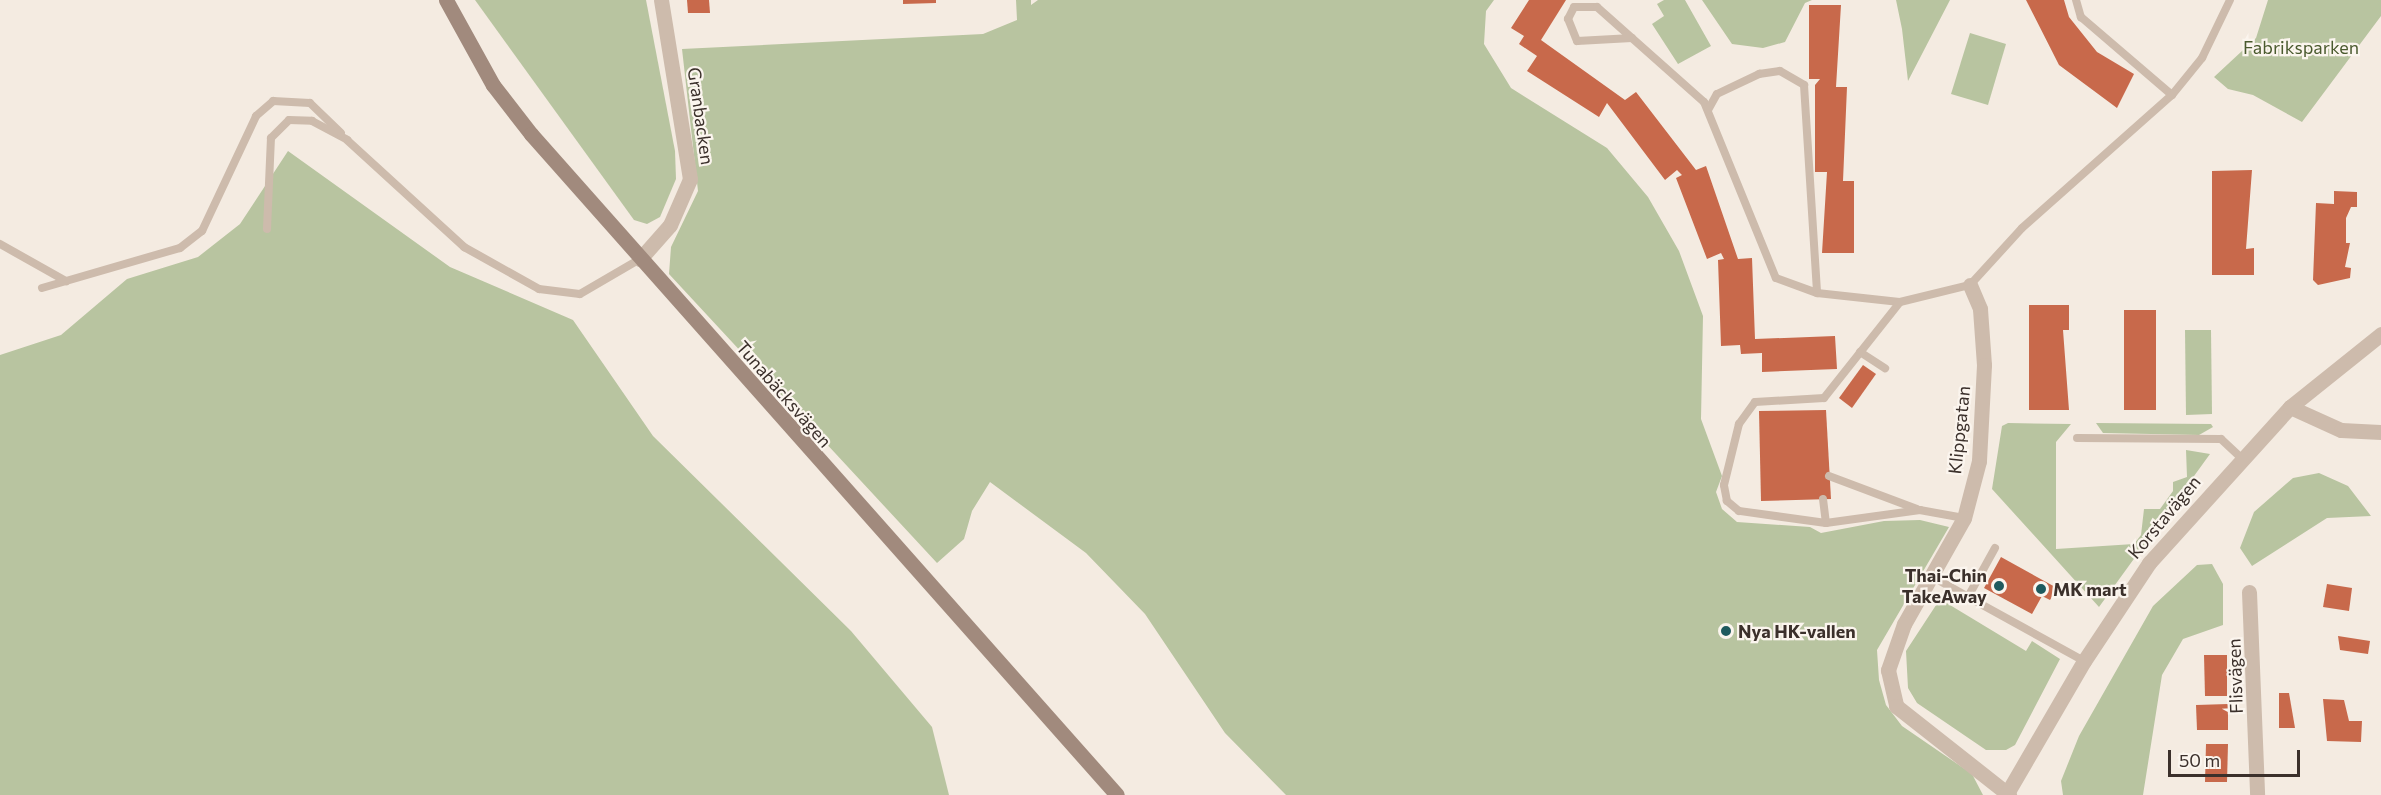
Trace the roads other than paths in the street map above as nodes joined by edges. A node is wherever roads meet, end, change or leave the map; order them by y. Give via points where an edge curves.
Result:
1 (447, 0) edge
2 (661, 0) edge
3 (2076, 0) edge
4 (2230, 0) edge
5 (1632, 38) junction
6 (2172, 95) junction
7 (1708, 110) junction
8 (347, 140) junction
9 (267, 229) dead end
10 (0, 244) edge
11 (640, 259) junction
12 (66, 281) junction
13 (1970, 285) junction
14 (42, 288) dead end
15 (1817, 293) junction
16 (1900, 302) junction
17 (2381, 334) edge
18 (1860, 352) junction
19 (1885, 368) dead end
20 (2290, 407) junction
21 (2381, 432) edge
22 (2078, 438) dead end
23 (2240, 457) junction
24 (1829, 476) dead end
25 (1823, 499) dead end
26 (1920, 510) junction
27 (1964, 518) junction
28 (1826, 523) junction
29 (1995, 548) dead end
30 (1933, 577) junction
31 (2249, 592) dead end
32 (1968, 597) junction
33 (2084, 661) junction
34 (1117, 795) edge
35 (2007, 795) edge
36 (2257, 795) edge

1 - 11 street, Tunabäcksvägen via 493,85
2 - 11 street, Granbacken via 690,179 674,218
3 - 6 lane via 2081,17
4 - 6 lane via 2202,58
5 - 5 lane via 1597,7 1574,7 1568,19 1577,41
5 - 7 lane via 1691,86
6 - 13 lane via 2022,228
7 - 15 lane via 1776,278
7 - 15 lane via 1717,94 1759,74 1780,71 1804,85
8 - 9 lane via 312,121 289,120 275,130
8 - 11 lane via 464,247 539,289 580,294
8 - 12 lane via 310,103 273,101 256,116 202,231 180,248
10 - 12 lane
11 - 34 street, Tunabäcksvägen
12 - 14 lane
13 - 16 lane
13 - 27 street, Klippgatan via 1980,309 1984,407 1979,461
15 - 16 lane
16 - 18 lane
17 - 20 street, Korstavägen
18 - 19 lane
18 - 28 lane via 1824,398 1755,402 1739,424 1727,465 1727,501 1739,512 1761,518
20 - 21 street via 2342,430
20 - 23 street, Korstavägen
22 - 23 lane via 2221,439
23 - 33 street, Korstavägen via 2149,563
24 - 26 lane
25 - 28 lane
26 - 27 lane
26 - 28 lane
27 - 30 street, Klippgatan
29 - 32 lane
30 - 32 lane
30 - 35 street, Klippgatan via 1891,650 1890,690 1896,706 1925,733
31 - 36 street, Flisvägen
32 - 33 lane
33 - 35 street, Korstavägen

